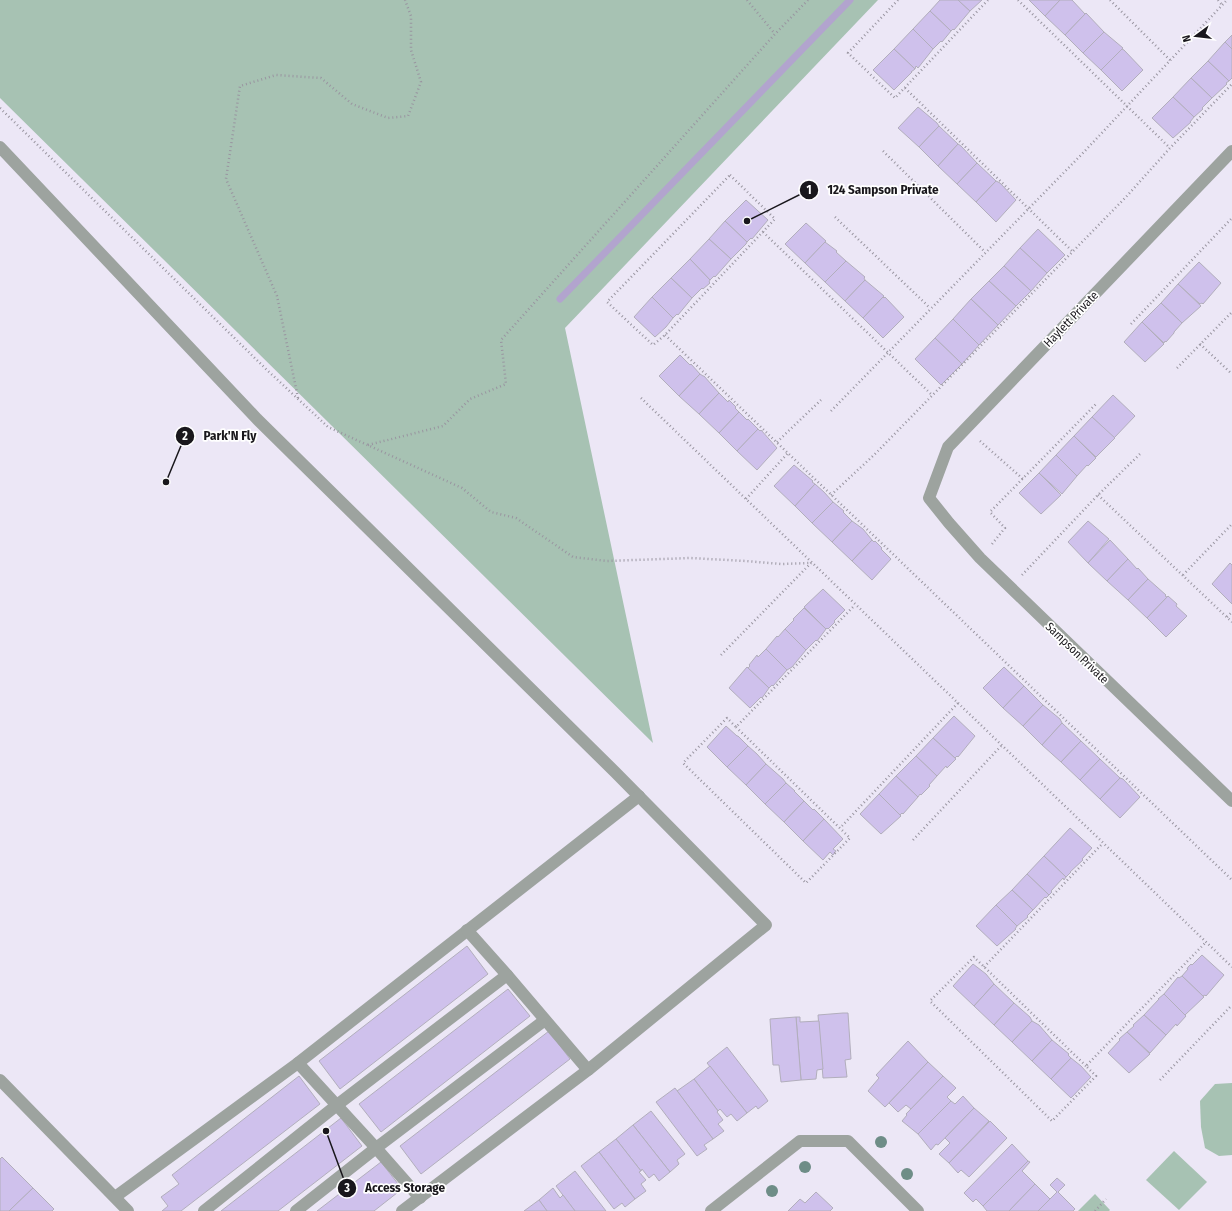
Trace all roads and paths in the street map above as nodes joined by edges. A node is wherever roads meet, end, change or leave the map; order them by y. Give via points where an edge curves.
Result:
1 (405, 0) edge
2 (747, 0) edge
3 (808, 0) edge
4 (898, 0) edge
5 (988, 0) edge
6 (1018, 0) edge
7 (1110, 0) edge
8 (1218, 0) edge
9 (1227, 0) edge
10 (1222, 5) junction
11 (775, 34) junction
12 (1170, 60) junction
13 (1232, 84) edge
14 (905, 88) junction
15 (1127, 106) junction
16 (0, 108) edge
17 (0, 147) edge
18 (1170, 148) junction
19 (883, 151) dead end
20 (1232, 151) edge
21 (1028, 208) junction
22 (835, 217) dead end
23 (1232, 218) edge
24 (763, 232) junction
25 (985, 252) junction
26 (1073, 252) junction
27 (930, 308) junction
28 (1232, 312) edge
29 (1131, 324) dead end
30 (665, 335) junction
31 (1200, 344) junction
32 (888, 352) junction
33 (1177, 368) dead end
34 (1232, 374) edge
35 (932, 396) junction
36 (641, 398) dead end
37 (298, 399) junction
38 (821, 400) dead end
39 (1097, 403) dead end
40 (831, 411) dead end
41 (966, 429) junction
42 (777, 442) junction
43 (367, 445) junction
44 (1142, 452) dead end
45 (788, 453) junction
46 (1023, 479) junction
47 (831, 495) junction
48 (1098, 495) junction
49 (746, 498) junction
50 (929, 498) joint
51 (1232, 524) edge
52 (980, 558) junction
53 (812, 563) junction
54 (1183, 575) junction
55 (1010, 588) junction
56 (856, 605) junction
57 (1232, 612) edge
58 (1227, 617) junction
59 (1232, 622) edge
60 (721, 655) dead end
61 (958, 703) junction
62 (736, 728) junction
63 (1001, 746) junction
64 (639, 796) junction
65 (1232, 801) edge
66 (840, 828) junction
67 (913, 840) dead end
68 (1103, 843) junction
69 (1232, 880) edge
70 (467, 930) junction
71 (1206, 942) junction
72 (984, 967) junction
73 (1232, 967) edge
74 (507, 975) junction
75 (1232, 1005) edge
76 (546, 1020) junction
77 (298, 1063) junction
78 (1086, 1066) junction
79 (588, 1070) junction
80 (0, 1080) edge
81 (1160, 1080) dead end
82 (337, 1105) junction
83 (376, 1148) junction
84 (115, 1197) junction
85 (420, 1198) junction
86 (1106, 1200) dead end
87 (128, 1211) edge
88 (204, 1211) edge
89 (296, 1211) edge
90 (402, 1211) edge
91 (711, 1211) edge
92 (918, 1211) edge
93 (1095, 1211) edge

1 - 37 path via 411,16 411,50 421,82 408,116 388,118 352,104 321,78 276,75 240,86 226,179 277,296
2 - 11 path
3 - 11 path
4 - 14 path via 848,53 895,98
5 - 14 path
6 - 15 path
7 - 12 path
8 - 10 path
9 - 10 path
10 - 12 path
11 - 43 path via 501,340 506,384 470,399 442,426
12 - 15 path
13 - 18 path
14 - 21 path
15 - 18 path
15 - 21 path
16 - 37 path
17 - 64 street via 257,419
18 - 26 path
19 - 25 path
20 - 41 street, Haylett Private
21 - 25 path
21 - 26 path
22 - 27 path
23 - 29 path
24 - 30 path
24 - 30 path via 775,219 730,175 607,302 653,345
24 - 32 path
25 - 27 path
26 - 35 path
27 - 32 path
28 - 31 path
30 - 42 path
31 - 33 path
31 - 34 path
32 - 35 path
32 - 40 path
35 - 47 path
36 - 49 path
37 - 43 path via 328,427
38 - 42 path
39 - 46 path
41 - 46 path
41 - 50 street, Haylett Private via 948,447
42 - 45 path
43 - 53 path via 462,488 491,512 516,518 573,557 607,561 690,558 781,564
44 - 48 path
45 - 47 path
45 - 49 path
46 - 52 path via 990,512 1005,528
47 - 69 path
48 - 54 path
48 - 55 path
49 - 53 path
50 - 52 street, Sampson Private
51 - 54 path
52 - 55 street, Sampson Private
53 - 56 path
53 - 60 path
54 - 58 path
55 - 65 street, Sampson Private
56 - 61 path
56 - 62 path
57 - 58 path
58 - 59 path
61 - 63 path
61 - 66 path
62 - 66 path
62 - 66 path via 727,718 683,763 806,883 850,838
63 - 67 path
63 - 68 path
64 - 70 street
64 - 79 street via 766,926
68 - 71 path
68 - 72 path
70 - 74 street
70 - 77 street
71 - 73 path
71 - 78 path
72 - 78 path
72 - 78 path via 974,957 930,1001 1052,1121 1096,1076
74 - 76 street
74 - 82 street
75 - 81 path
76 - 79 street
76 - 83 street
77 - 82 street
77 - 84 street
79 - 85 street
80 - 84 street
82 - 83 street
82 - 88 street
83 - 85 street
83 - 89 street
84 - 87 street
85 - 90 street
86 - 93 path
91 - 92 street via 800,1141 848,1141

